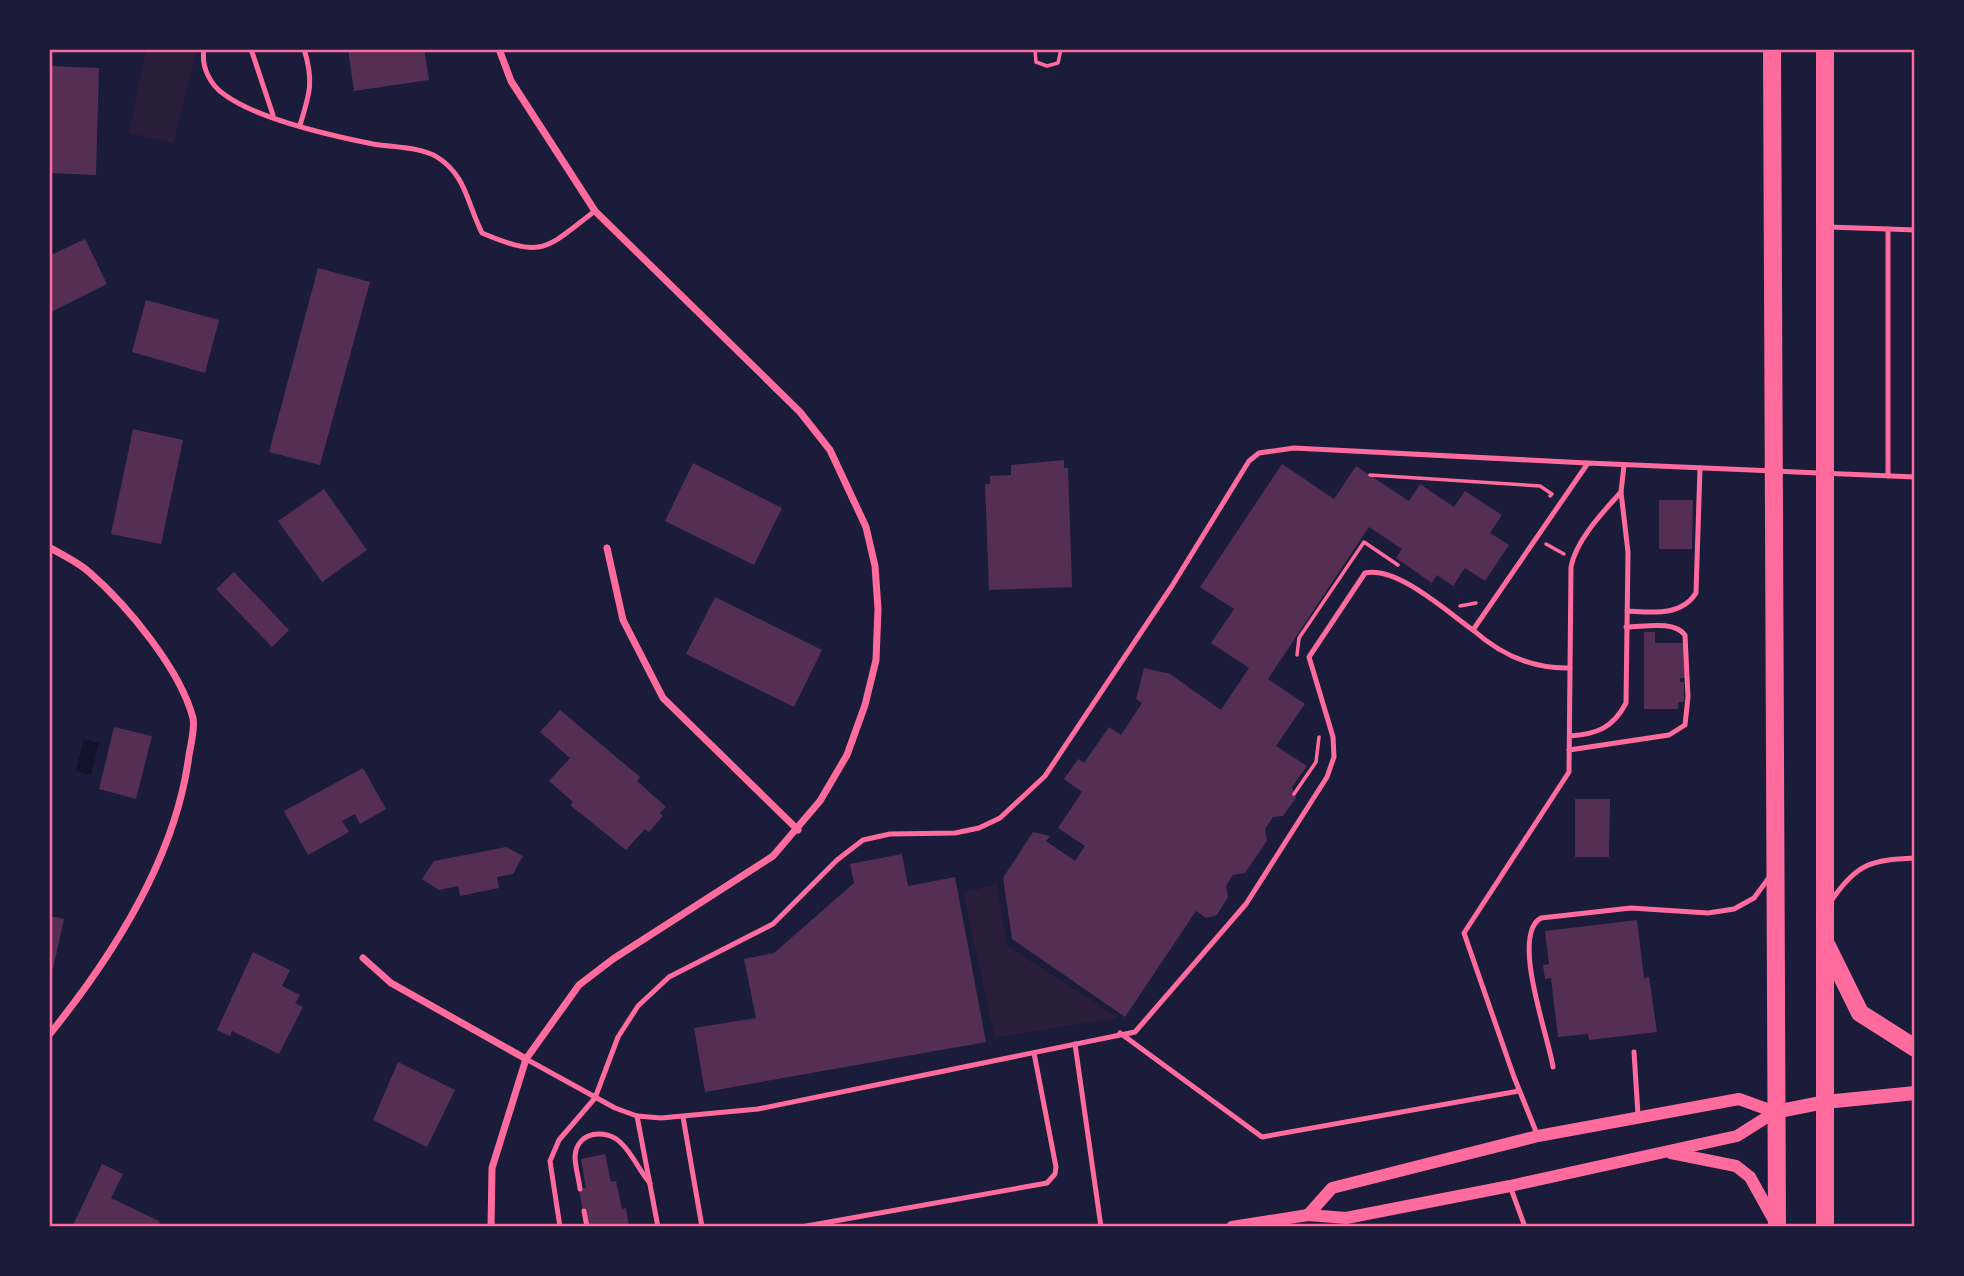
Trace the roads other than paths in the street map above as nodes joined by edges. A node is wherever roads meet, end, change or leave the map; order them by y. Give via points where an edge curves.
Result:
1 (204, 49) edge
2 (251, 49) edge
3 (304, 49) edge
4 (499, 49) edge
5 (1772, 49) edge
6 (1825, 49) edge
7 (273, 115) junction
8 (300, 125) junction
9 (595, 211) junction
10 (1824, 227) junction
11 (1888, 229) junction
12 (1915, 230) edge
13 (1588, 463) junction
14 (1624, 465) junction
15 (1700, 468) junction
16 (1774, 472) junction
17 (1823, 474) junction
18 (1888, 476) junction
19 (1915, 477) edge
20 (1620, 492) junction
21 (49, 547) edge
22 (607, 548) dead end
23 (1627, 611) junction
24 (1626, 627) junction
25 (1473, 630) junction
26 (1570, 668) junction
27 (1570, 736) junction
28 (1570, 750) junction
29 (797, 830) junction
30 (1915, 858) edge
31 (1775, 870) junction
32 (1823, 912) junction
33 (1823, 936) junction
34 (363, 958) dead end
35 (1120, 1032) junction
36 (49, 1035) edge
37 (1075, 1044) junction
38 (1915, 1048) edge
39 (1634, 1052) dead end
40 (1034, 1054) junction
41 (526, 1059) junction
42 (1553, 1067) dead end
43 (1519, 1091) junction
44 (1915, 1093) edge
45 (595, 1098) junction
46 (1825, 1102) junction
47 (1774, 1112) junction
48 (637, 1116) junction
49 (683, 1117) junction
50 (1638, 1119) junction
51 (1538, 1136) junction
52 (1663, 1152) junction
53 (650, 1183) junction
54 (1510, 1186) junction
55 (580, 1189) dead end
56 (584, 1211) dead end
57 (1310, 1221) edge
58 (1777, 1225) edge
59 (491, 1227) edge
60 (560, 1227) edge
61 (587, 1227) edge
62 (657, 1227) edge
63 (702, 1227) edge
64 (804, 1227) edge
65 (1101, 1227) edge
66 (1232, 1227) edge
67 (1525, 1227) edge
68 (1825, 1227) edge

1 - 7 lane via 208,78 225,95
2 - 7 lane
3 - 8 lane via 311,89
4 - 9 street via 511,81
5 - 16 main road
6 - 10 main road
7 - 8 lane
8 - 9 lane via 434,155 459,175 482,233 517,248 547,247
9 - 29 street via 800,412 830,450 866,527 877,598 876,660 847,755
10 - 11 lane
10 - 17 main road
11 - 12 lane
11 - 18 lane
13 - 14 lane
13 - 25 lane
13 - 45 lane via 1294,447 1259,453 1242,470 1172,586 1045,776 1000,818 979,828 863,840 773,924 669,977 638,1006 618,1037
14 - 15 lane
14 - 20 lane
15 - 16 lane
15 - 23 lane via 1696,593 1676,610
16 - 17 lane
16 - 31 main road
17 - 18 lane
17 - 32 main road
18 - 19 lane
20 - 23 lane via 1628,552
20 - 26 lane via 1573,558
21 - 36 street via 89,572 138,623 178,682 194,720 184,795 142,894 92,982
22 - 29 street via 623,620 663,698
23 - 24 lane
24 - 27 lane via 1626,703 1618,719 1609,728
24 - 28 lane via 1668,626 1685,635 1685,725 1669,734
25 - 26 lane via 1520,661
25 - 35 lane via 1396,578 1378,570 1360,578 1309,657 1333,737 1334,757 1320,792 1238,913 1135,1032
26 - 27 lane
27 - 28 lane
28 - 43 lane via 1569,772 1464,933
29 - 41 street via 773,856 579,985
30 - 32 lane via 1878,859 1859,867
31 - 42 lane via 1755,898 1734,909 1708,913 1631,908 1535,921 1530,951 1538,1015
31 - 47 main road
32 - 33 main road
33 - 38 main road via 1860,1013
33 - 46 main road
34 - 41 street via 391,983
35 - 37 lane
35 - 43 lane via 1262,1137
37 - 40 lane
37 - 65 lane
39 - 50 lane
40 - 49 lane via 758,1108
40 - 64 lane via 1056,1167 1052,1179 1041,1185
41 - 45 lane
41 - 59 street via 492,1168
43 - 51 lane
44 - 46 main road
45 - 48 lane
45 - 60 lane via 559,1140 550,1161
46 - 47 main road
46 - 68 main road
47 - 50 street via 1739,1099
47 - 52 street via 1737,1136
47 - 58 main road
48 - 49 lane
48 - 53 lane
49 - 63 lane
50 - 51 street
51 - 57 street via 1332,1188
52 - 54 street
52 - 58 street via 1736,1166 1750,1177
53 - 55 lane via 623,1144 597,1133 583,1139 576,1152
53 - 62 lane
54 - 57 street
54 - 67 lane
56 - 61 lane
57 - 66 street

